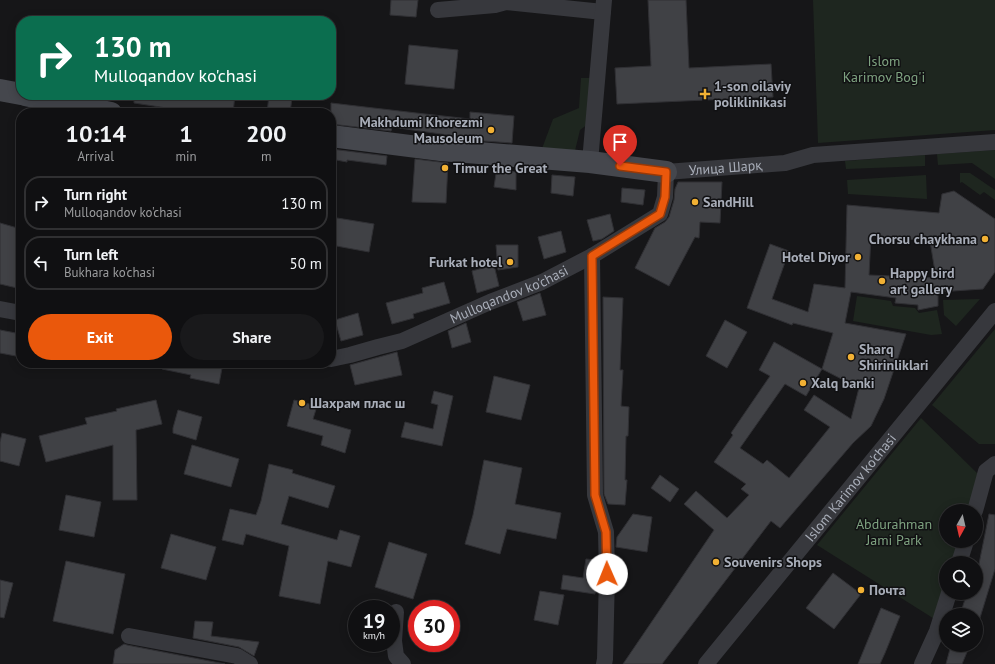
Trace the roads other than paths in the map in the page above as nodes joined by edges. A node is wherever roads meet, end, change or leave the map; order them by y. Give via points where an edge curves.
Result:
1 (604, 6) edge
2 (438, 10) dead end
3 (0, 90) edge
4 (16, 93) edge
5 (49, 100) edge
6 (87, 108) edge
7 (336, 137) edge
8 (995, 142) edge
9 (590, 162) junction
10 (666, 172) junction
11 (592, 256) junction
12 (0, 309) edge
13 (995, 311) edge
14 (16, 312) edge
15 (336, 357) edge
16 (995, 464) edge
17 (977, 504) edge
18 (947, 600) edge
19 (129, 636) dead end
20 (395, 652) edge
21 (250, 664) edge
22 (403, 664) edge
23 (604, 664) edge
24 (706, 664) edge
25 (922, 664) edge

1 - 2 street via 506,2
1 - 9 street
3 - 4 street
5 - 6 street
7 - 9 street via 441,150
8 - 10 street, Улица Шарқ via 813,155 785,163
9 - 10 street
10 - 11 street, Mulloqandov ko'chasi via 665,197 660,214
11 - 15 street, Mulloqandov ko'chasi via 542,282 402,341
11 - 23 street via 595,495 606,532
12 - 14 street
13 - 24 street, Islom Karimov ko'chasi
16 - 17 street via 986,471
18 - 25 street via 937,631
19 - 21 street via 237,656
20 - 22 street

